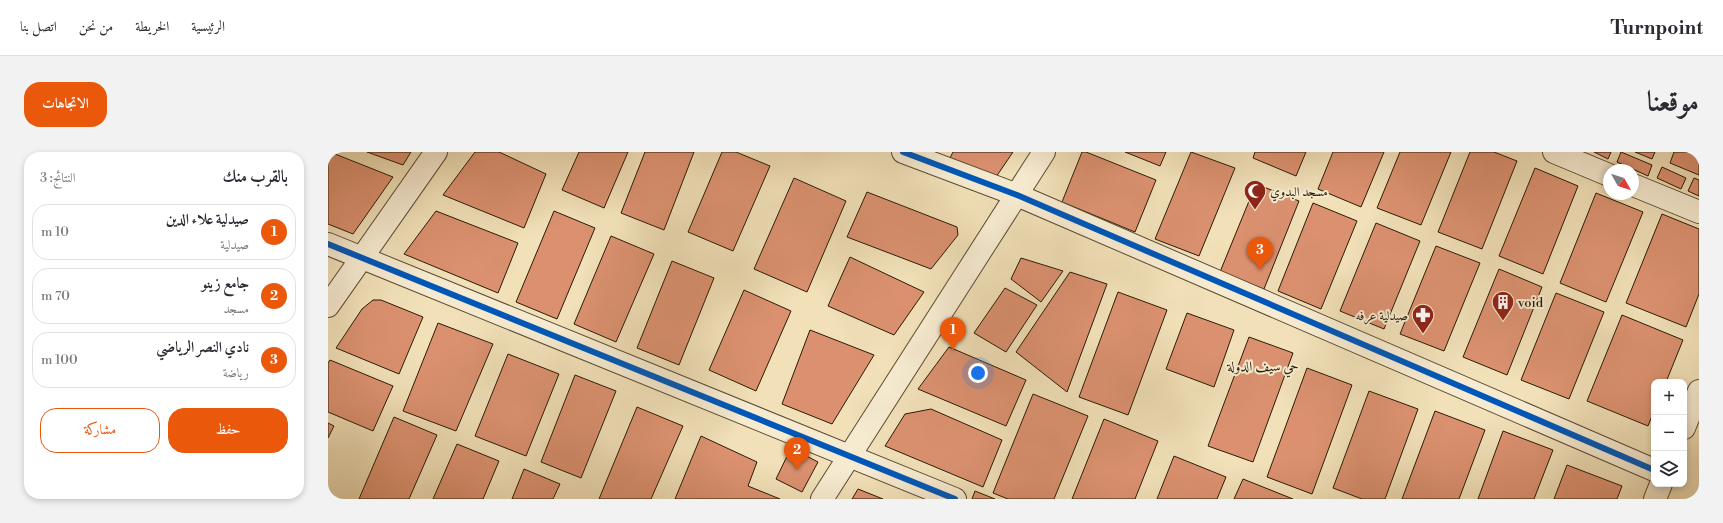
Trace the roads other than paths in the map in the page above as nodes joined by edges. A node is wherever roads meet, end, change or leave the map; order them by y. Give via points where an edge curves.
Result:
1 (436, 152) edge
2 (903, 152) edge
3 (1044, 152) edge
4 (1554, 152) edge
5 (1603, 172) edge
6 (1639, 187) edge
7 (1017, 195) junction
8 (1699, 212) edge
9 (328, 244) edge
10 (362, 258) junction
11 (328, 306) edge
12 (1699, 391) edge
13 (1687, 421) edge
14 (850, 456) junction
15 (1651, 469) edge
16 (1660, 487) edge
17 (822, 499) edge
18 (955, 499) edge
19 (1655, 499) edge

1 - 10 street
2 - 7 street
3 - 7 street
4 - 5 street
6 - 8 street
7 - 14 street
7 - 15 street
9 - 10 street
10 - 11 street
10 - 14 street
12 - 13 street
14 - 17 street
14 - 18 street
16 - 19 street

